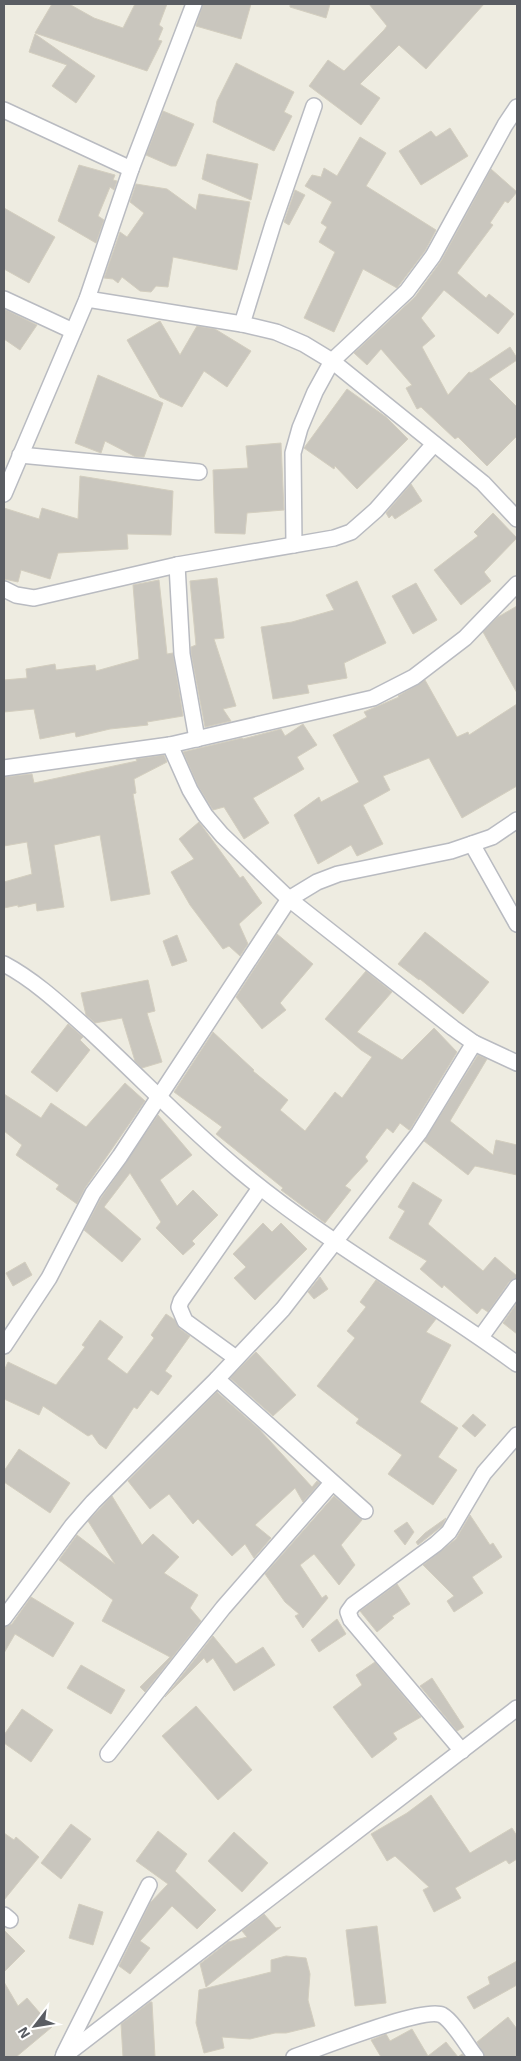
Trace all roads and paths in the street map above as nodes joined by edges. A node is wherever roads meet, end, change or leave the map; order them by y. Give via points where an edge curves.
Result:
1 (194, 4) edge
2 (314, 106) dead end
3 (517, 107) edge
4 (4, 110) edge
5 (131, 169) junction
6 (4, 299) edge
7 (88, 299) junction
8 (242, 324) junction
9 (73, 331) junction
10 (332, 362) junction
11 (434, 444) junction
12 (20, 455) junction
13 (199, 472) dead end
14 (4, 494) edge
15 (517, 519) edge
16 (294, 545) junction
17 (177, 565) junction
18 (517, 584) edge
19 (4, 590) edge
20 (197, 739) junction
21 (170, 745) junction
22 (4, 768) edge
23 (517, 820) edge
24 (472, 844) junction
25 (289, 899) junction
26 (517, 924) edge
27 (4, 964) edge
28 (474, 1044) junction
29 (517, 1063) edge
30 (159, 1096) junction
31 (260, 1188) junction
32 (335, 1243) junction
33 (517, 1287) edge
34 (481, 1337) junction
35 (4, 1346) edge
36 (236, 1358) junction
37 (517, 1364) edge
38 (217, 1379) junction
39 (517, 1435) edge
40 (332, 1483) junction
41 (365, 1511) dead end
42 (4, 1618) edge
43 (517, 1708) edge
44 (462, 1751) junction
45 (108, 1754) dead end
46 (149, 1885) dead end
47 (63, 2057) edge
48 (294, 2057) edge
49 (476, 2057) edge

1 - 5 street
2 - 8 street
3 - 10 street via 420,276
4 - 5 street
5 - 7 street
6 - 9 street
7 - 8 street
7 - 9 street
8 - 10 street via 276,332 304,344
9 - 12 street
10 - 11 street
10 - 16 street via 300,428 294,453
11 - 15 street via 483,483
11 - 16 street via 376,510 351,532
12 - 13 street
12 - 14 street
16 - 17 street
17 - 19 street via 34,598
17 - 20 street via 182,654
18 - 20 street via 465,638 414,677 373,698
20 - 21 street
21 - 22 street
21 - 25 street via 205,815
23 - 24 street via 492,837
24 - 25 street via 338,874
24 - 26 street
25 - 28 street
25 - 30 street
27 - 30 street via 56,1000
28 - 29 street
28 - 32 street via 419,1133
30 - 31 street
30 - 35 street via 94,1193 49,1278
31 - 32 street
31 - 36 street via 180,1301 179,1307 185,1321
32 - 34 street
32 - 36 street via 283,1309
33 - 34 street
34 - 37 street
36 - 38 street
38 - 40 street
38 - 42 street via 93,1502
39 - 44 street via 484,1473 449,1532 352,1605 348,1612 350,1620
40 - 41 street
40 - 45 street via 223,1608
43 - 44 street
44 - 47 street
46 - 47 street
48 - 49 street via 413,2016 434,2014 442,2015 449,2022

